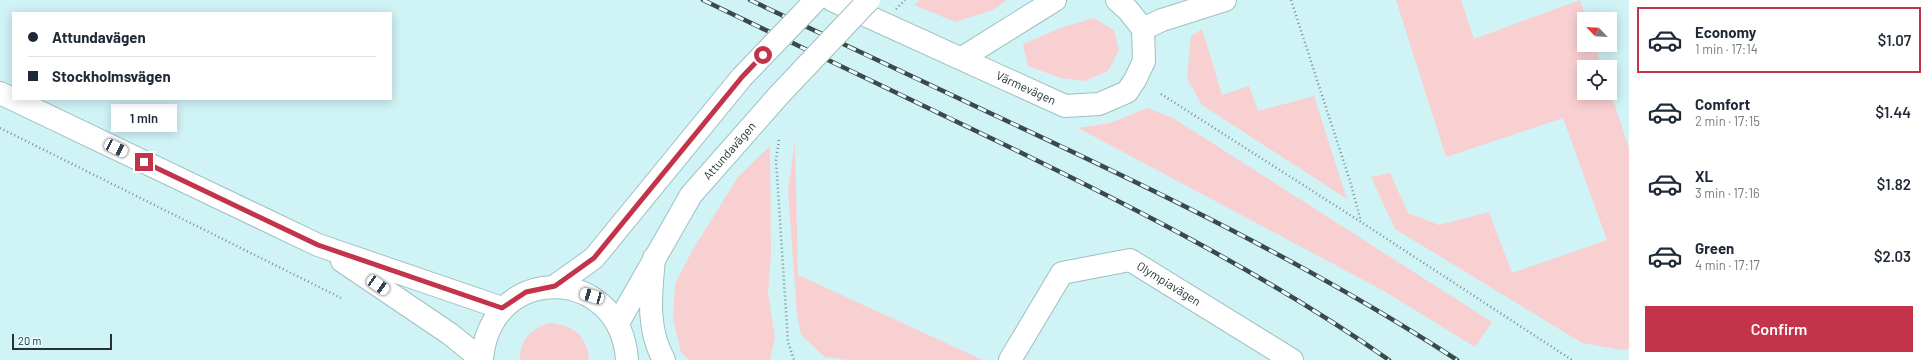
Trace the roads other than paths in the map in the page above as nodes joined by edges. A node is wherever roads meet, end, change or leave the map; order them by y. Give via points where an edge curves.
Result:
1 (816, 0) edge
2 (832, 0) edge
3 (1055, 0) edge
4 (1117, 0) edge
5 (1225, 0) edge
6 (879, 3) edge
7 (1143, 29) junction
8 (962, 58) junction
9 (0, 93) edge
10 (12, 99) edge
11 (15, 100) edge
12 (318, 245) junction
13 (654, 258) junction
14 (555, 286) junction
15 (502, 308) junction
16 (618, 323) junction
17 (482, 360) edge
18 (627, 360) edge
19 (664, 360) edge
20 (1010, 360) edge
21 (1292, 360) edge

1 - 14 street, bridge via 742,77 594,258
2 - 8 street, Värmevägen
3 - 8 street
4 - 7 street
5 - 7 street via 1162,20
6 - 13 street, Attundavägen, bridge via 779,95 691,195
7 - 8 street, Värmevägen via 1144,61 1128,92 1099,104 1065,106
9 - 10 street
11 - 12 street
12 - 15 street
12 - 17 street via 450,334
13 - 16 street, Attundavägen
13 - 19 street via 650,302 652,325 657,348
14 - 15 street via 526,292
14 - 16 street via 592,296
15 - 17 street via 487,332
16 - 18 street via 626,344
20 - 21 street, Olympiavägen via 1062,273 1130,260

